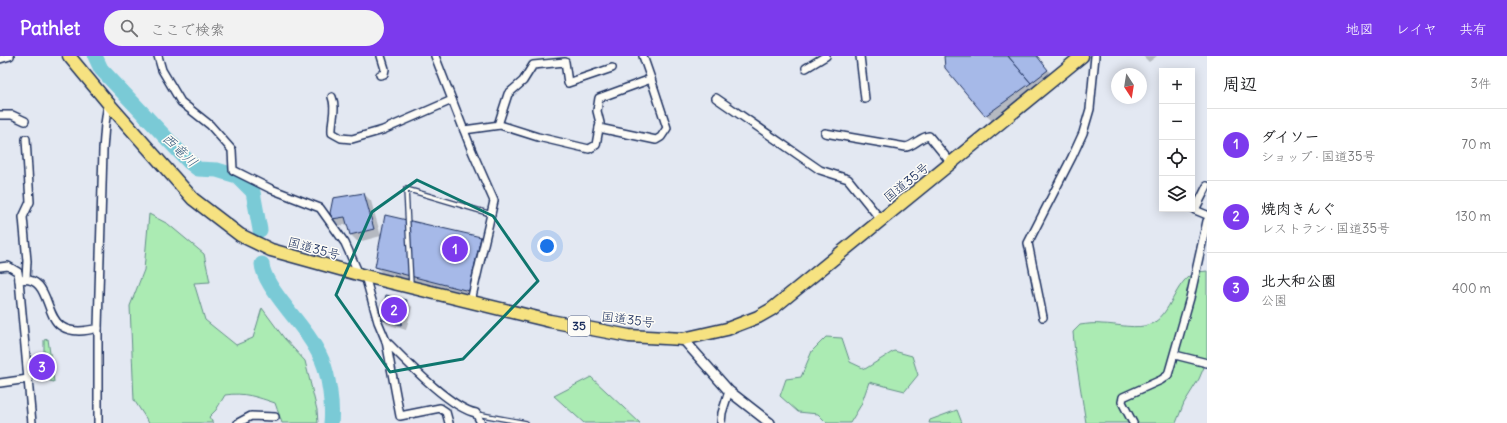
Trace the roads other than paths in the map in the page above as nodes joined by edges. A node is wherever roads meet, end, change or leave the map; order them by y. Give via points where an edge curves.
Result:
1 (10, 56) edge
2 (69, 56) edge
3 (158, 56) edge
4 (381, 56) edge
5 (435, 56) edge
6 (643, 56) edge
7 (826, 56) edge
8 (860, 56) edge
9 (1082, 56) edge
10 (1095, 56) edge
11 (0, 59) edge
12 (612, 68) dead end
13 (806, 68) dead end
14 (380, 75) dead end
15 (651, 79) junction
16 (332, 97) dead end
17 (716, 98) dead end
18 (865, 98) dead end
19 (452, 100) junction
20 (108, 103) junction
21 (0, 115) edge
22 (25, 121) dead end
23 (498, 125) junction
24 (599, 128) junction
25 (464, 130) junction
26 (825, 133) dead end
27 (26, 139) dead end
28 (951, 163) junction
29 (1207, 186) edge
30 (492, 214) junction
31 (1207, 214) edge
32 (881, 220) junction
33 (1207, 221) edge
34 (0, 266) edge
35 (362, 275) junction
36 (22, 280) junction
37 (411, 286) junction
38 (471, 301) junction
39 (1043, 317) dead end
40 (98, 328) junction
41 (683, 339) junction
42 (386, 341) junction
43 (1174, 355) junction
44 (1207, 363) edge
45 (28, 379) junction
46 (0, 383) edge
47 (729, 391) junction
48 (476, 413) junction
49 (275, 417) dead end
50 (401, 420) edge
51 (32, 423) edge
52 (98, 423) edge
53 (238, 423) edge
54 (449, 423) edge
55 (481, 423) edge
56 (526, 423) edge
57 (721, 423) edge
58 (770, 423) edge
59 (1133, 423) edge

1 - 11 street
2 - 20 highway, 国道35号 / 35
3 - 35 street via 162,70 181,102 210,125 232,150 233,170 271,189 320,208 345,243
4 - 14 street via 385,69 384,74
5 - 19 street
6 - 15 street
7 - 13 street
8 - 18 street
9 - 28 highway, 国道35号 / 35
10 - 39 street via 1090,109 1083,133 1028,243
12 - 23 street via 568,83 565,62 533,65 523,81 508,94
15 - 24 street via 599,98
15 - 24 street via 667,128 661,137 656,140
16 - 19 street via 335,104 332,133 341,138 352,139 383,130
17 - 32 street via 820,170 848,179
19 - 25 street
20 - 35 highway, 国道35号 / 35 via 193,199 240,235 271,250
20 - 40 street via 104,124
21 - 22 street via 12,115
23 - 24 street via 589,149 596,145
23 - 25 street
25 - 30 street via 494,200
26 - 28 street via 906,147 929,136
27 - 36 street via 30,202 23,217 27,261
28 - 32 highway, 国道35号 / 35
29 - 31 street via 1195,210
30 - 37 lane via 406,189
30 - 38 street
32 - 41 highway, 国道35号 / 35 via 768,312 728,329
33 - 43 street
34 - 36 street via 8,266 18,272
35 - 37 highway, 国道35号 / 35
35 - 42 street
36 - 40 street via 37,284 41,288 61,326 67,329
36 - 45 street
37 - 38 highway, 国道35号 / 35
38 - 41 highway, 国道35号 / 35 via 550,321 629,336
40 - 52 street
41 - 47 street
42 - 48 street via 454,403 468,412
42 - 50 street
43 - 44 street
43 - 59 street via 1168,375 1123,397 1122,402
45 - 46 street
45 - 51 street
47 - 57 street
47 - 58 street
48 - 55 street
48 - 56 lane
49 - 53 street via 251,416
50 - 54 street via 440,408 446,412

